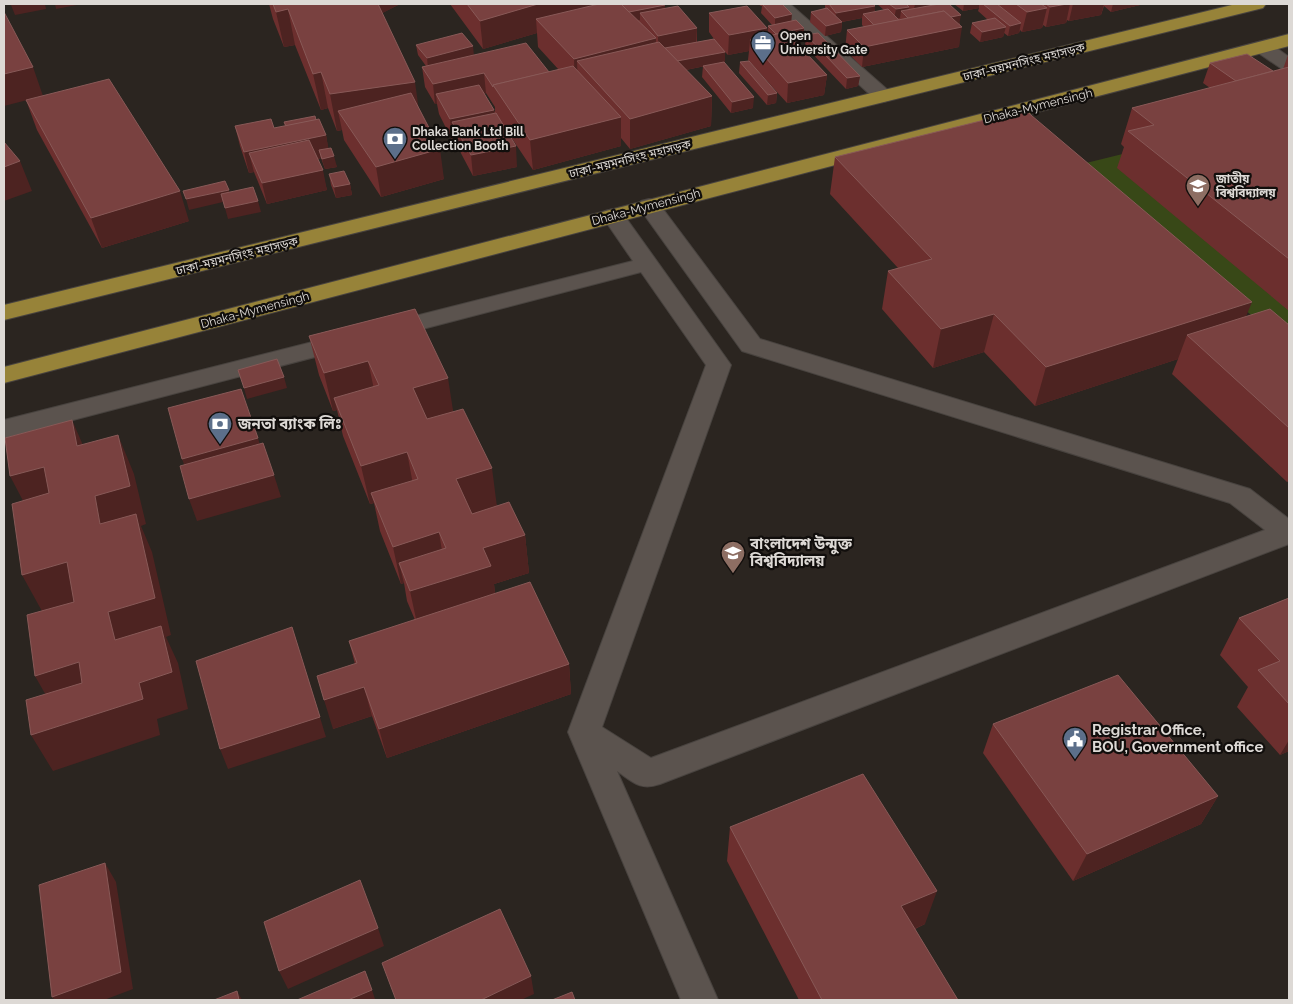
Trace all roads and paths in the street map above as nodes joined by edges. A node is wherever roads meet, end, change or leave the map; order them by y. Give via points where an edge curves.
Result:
1 (780, 4) edge
2 (1257, 4) edge
3 (1289, 40) edge
4 (1264, 48) junction
5 (1289, 65) edge
6 (883, 96) junction
7 (649, 206) junction
8 (613, 216) junction
9 (647, 264) junction
10 (4, 313) edge
11 (4, 375) edge
12 (4, 429) edge
13 (1289, 534) edge
14 (584, 732) junction
15 (700, 1000) edge

1 - 6 street
2 - 6 highway, ঢাকা-ময়মনসিংহ মহাসড়ক
3 - 4 highway, Dhaka-Mymensingh
4 - 5 street
4 - 7 highway, Dhaka-Mymensingh
6 - 10 highway, ঢাকা-ময়মনসিংহ মহাসড়ক
7 - 8 highway, Dhaka-Mymensingh
7 - 13 street via 750,344 1240,496
8 - 9 street
8 - 11 highway, Dhaka-Mymensingh
9 - 12 street
9 - 14 street via 719,365
13 - 14 street via 648,774
14 - 15 street

